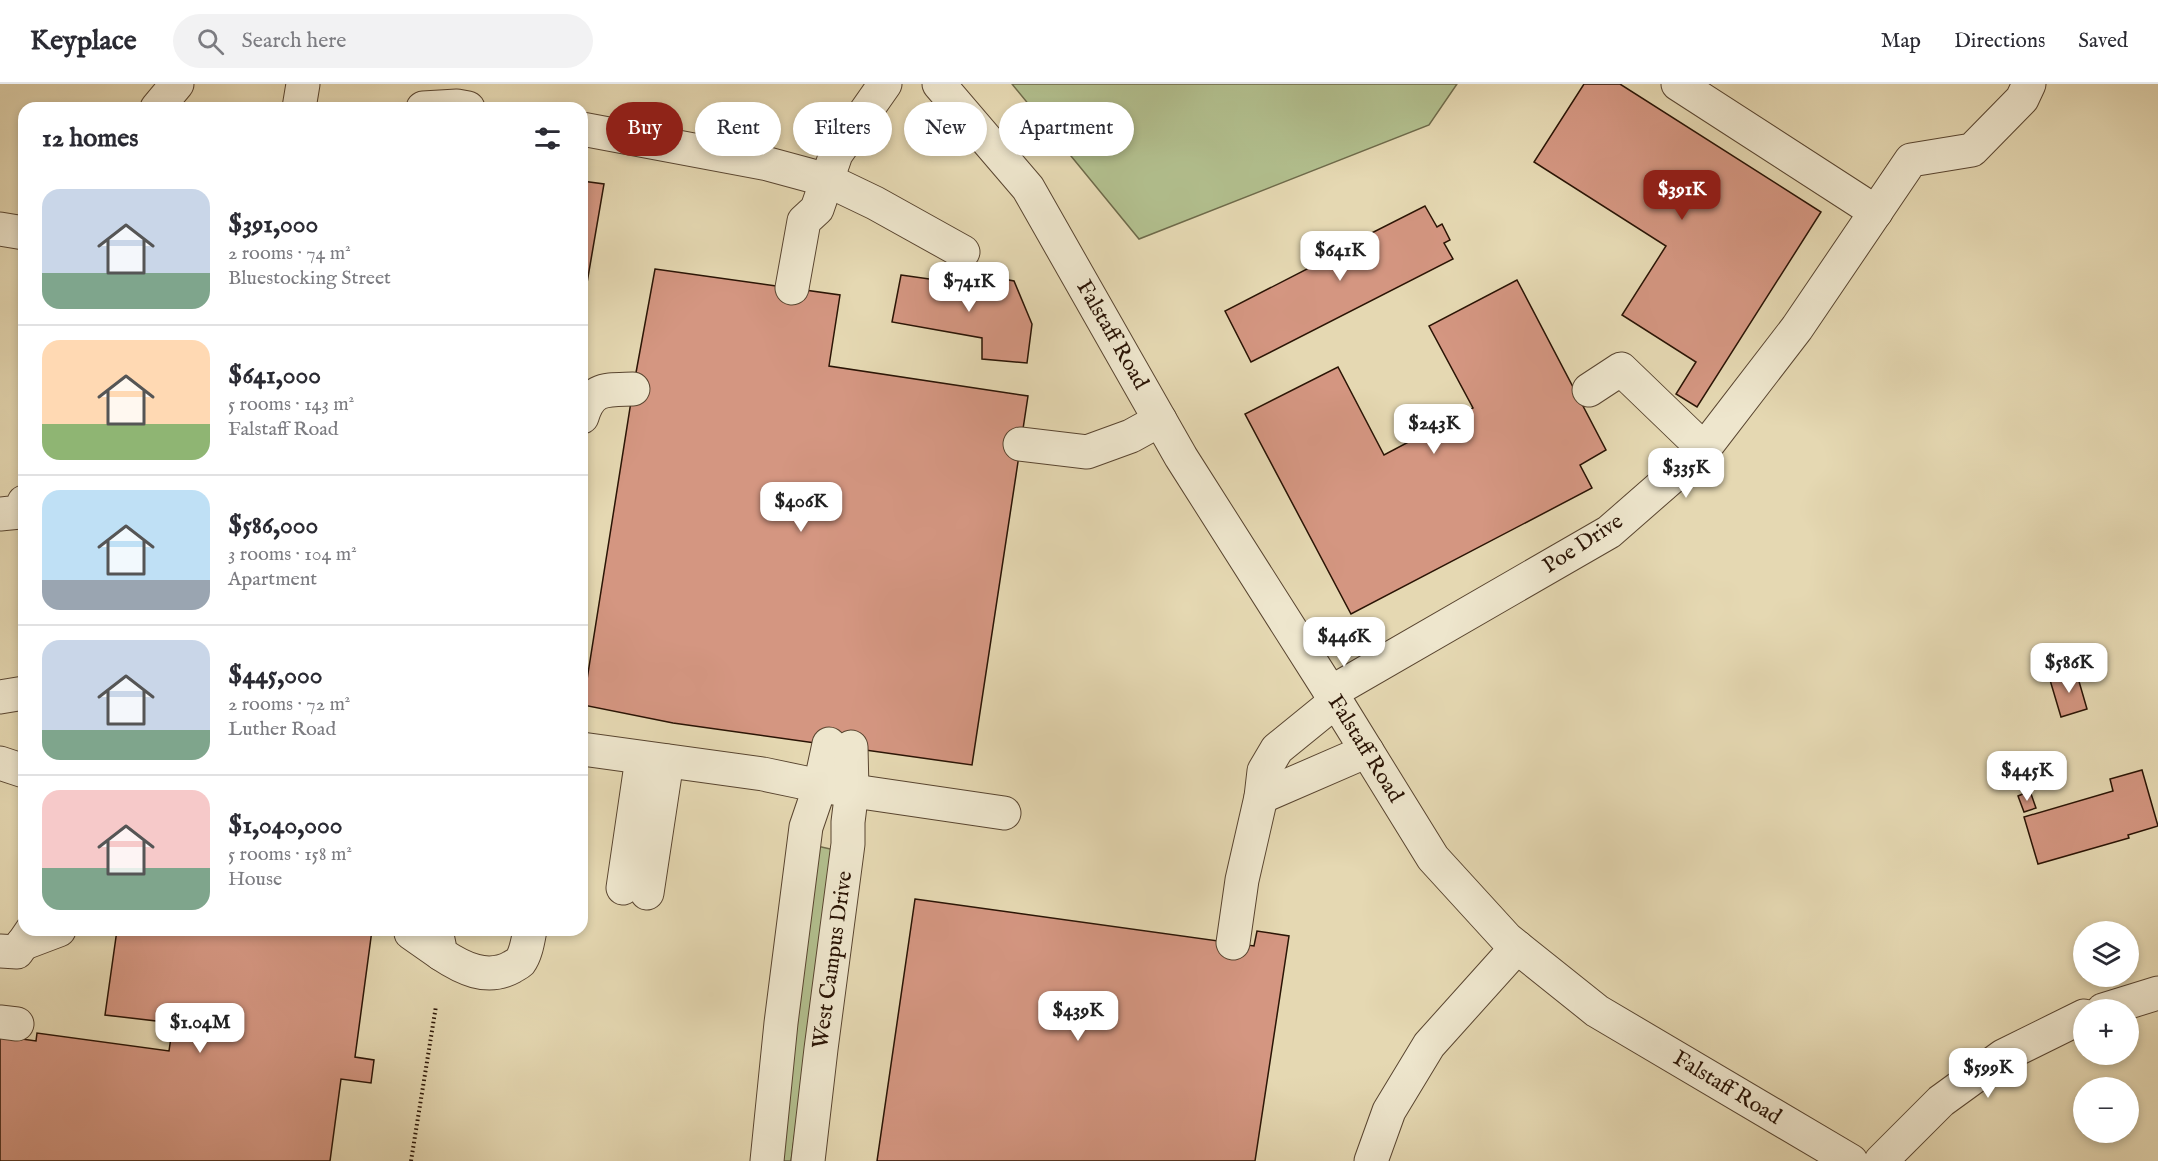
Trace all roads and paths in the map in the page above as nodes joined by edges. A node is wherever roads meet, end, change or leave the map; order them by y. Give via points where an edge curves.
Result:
1 (177, 84) edge
2 (303, 84) edge
3 (885, 84) edge
4 (939, 84) edge
5 (1678, 84) edge
6 (2029, 84) edge
7 (162, 102) edge
8 (299, 102) edge
9 (588, 130) edge
10 (822, 194) junction
11 (1876, 212) junction
12 (0, 229) edge
13 (18, 232) edge
14 (963, 252) dead end
15 (802, 289) dead end
16 (633, 389) dead end
17 (1589, 390) dead end
18 (588, 402) edge
19 (1160, 420) junction
20 (1020, 444) dead end
21 (1704, 449) junction
22 (18, 512) edge
23 (0, 514) edge
24 (18, 694) edge
25 (0, 697) edge
26 (1333, 697) junction
27 (588, 750) edge
28 (1367, 751) junction
29 (654, 760) junction
30 (0, 763) edge
31 (18, 769) edge
32 (820, 786) junction
33 (852, 790) junction
34 (1261, 798) junction
35 (1004, 813) dead end
36 (635, 890) dead end
37 (38, 936) edge
38 (420, 936) edge
39 (529, 936) edge
40 (18, 942) edge
41 (438, 942) edge
42 (1233, 943) dead end
43 (1517, 947) junction
44 (2158, 993) edge
45 (2139, 999) edge
46 (436, 1006) dead end
47 (2073, 1021) edge
48 (411, 1161) edge
49 (767, 1161) edge
50 (808, 1161) edge
51 (1371, 1161) edge
52 (1851, 1161) edge
53 (1881, 1161) edge

1 - 7 street
2 - 8 street
3 - 10 street via 836,154
4 - 19 street, Falstaff Road via 1028,188
5 - 11 street
6 - 11 street, Poe Drive via 2022,99 1972,150 1911,160
9 - 10 street via 768,164
10 - 14 street via 875,203
10 - 15 street via 822,234
11 - 21 street, Poe Drive via 1797,328
12 - 13 street
16 - 18 street via 601,390
17 - 21 street via 1621,369
19 - 20 street via 1131,436 1087,452
19 - 26 street, Falstaff Road
21 - 26 street, Poe Drive via 1609,532
22 - 23 street
24 - 25 street
26 - 28 street, Falstaff Road
26 - 34 street, Poe Drive via 1278,749 1264,771
27 - 29 street
28 - 34 street
28 - 43 street, Falstaff Road via 1432,858
29 - 32 street via 763,774
29 - 36 street
30 - 31 street
32 - 33 street
32 - 33 street, West Campus Drive via 840,745
32 - 49 street, West Campus Drive via 806,827
33 - 35 street
33 - 50 street, West Campus Drive
34 - 42 street, Poe Drive via 1242,880
37 - 40 street
38 - 41 street
39 - 41 street via 519,963 504,972 481,974 459,966
43 - 51 street via 1429,1045 1389,1111
43 - 52 street, Falstaff Road via 1597,1011
44 - 45 street
46 - 48 path
47 - 53 street via 2003,1056 1941,1101

